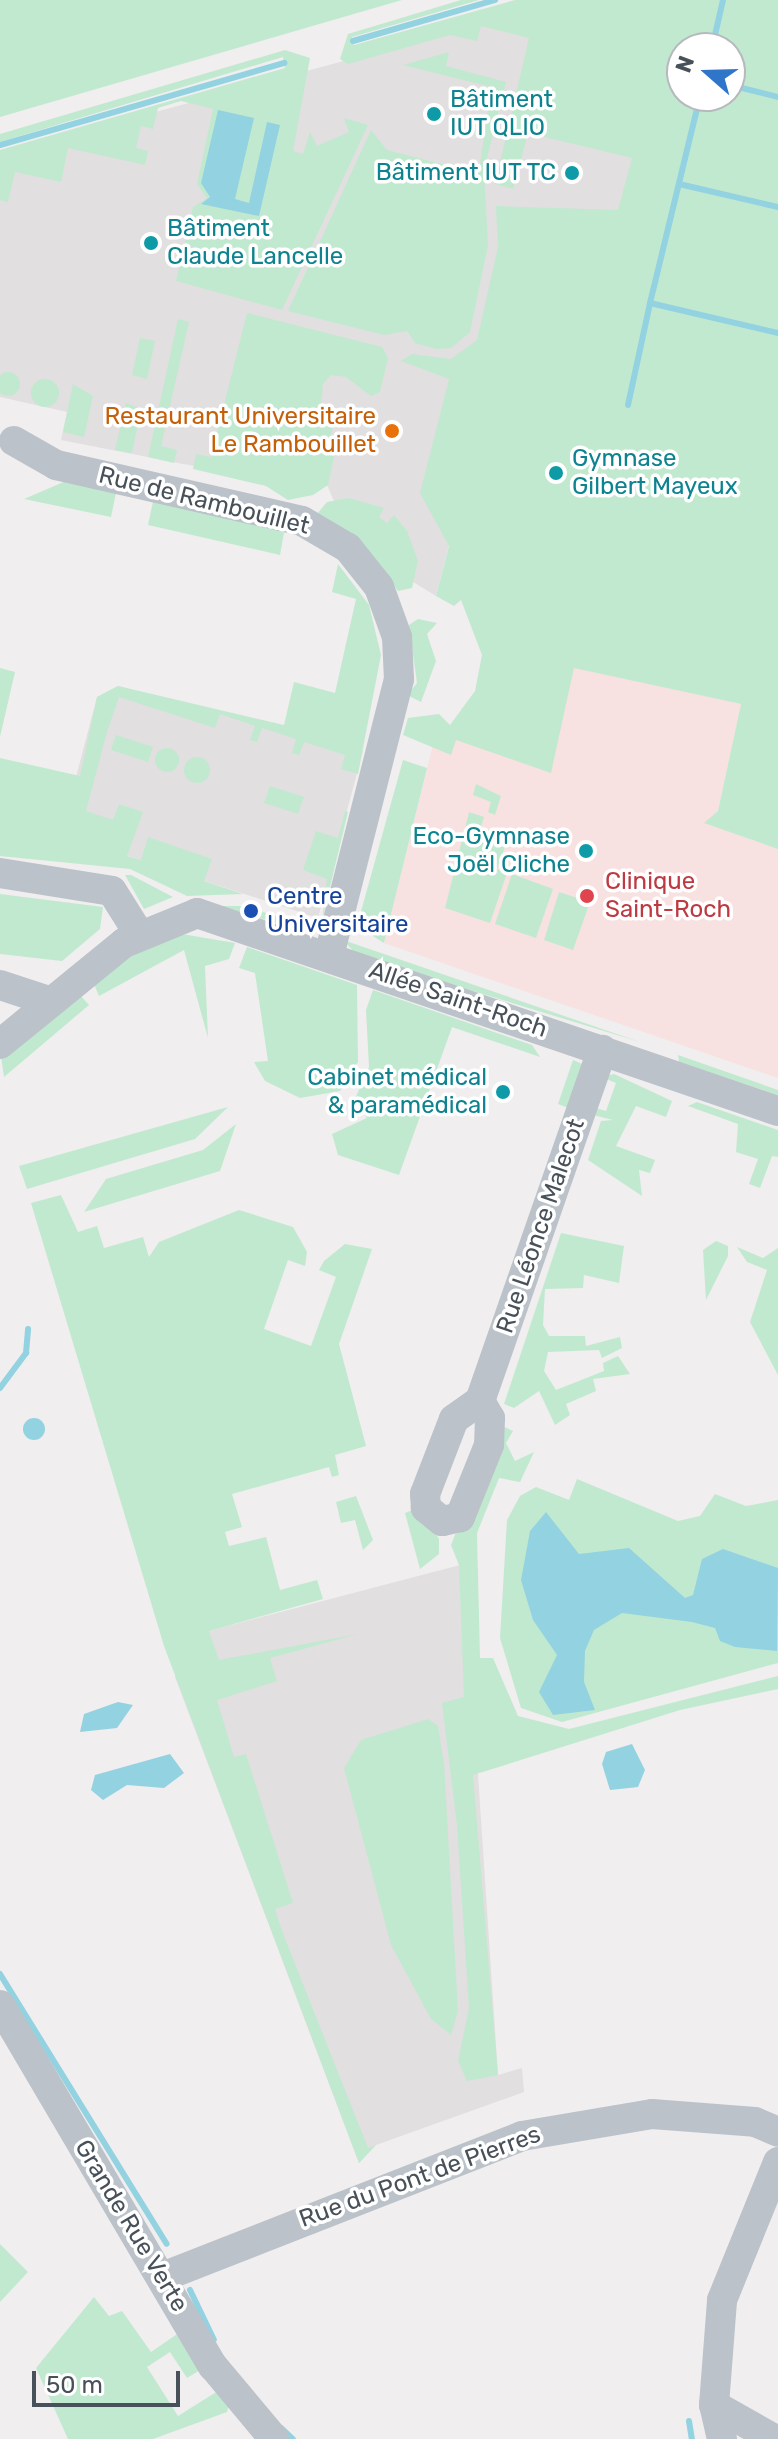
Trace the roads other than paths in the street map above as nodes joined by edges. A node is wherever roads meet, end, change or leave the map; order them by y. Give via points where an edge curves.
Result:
1 (14, 441) dead end
2 (0, 873) edge
3 (139, 934) junction
4 (329, 955) junction
5 (0, 985) edge
6 (46, 1000) junction
7 (0, 1044) edge
8 (602, 1050) junction
9 (778, 1111) edge
10 (480, 1401) dead end
11 (0, 2005) edge
12 (778, 2132) edge
13 (778, 2162) edge
14 (165, 2276) junction
15 (714, 2405) junction
16 (274, 2439) edge
17 (722, 2439) edge
18 (774, 2439) edge

1 - 4 street, Rue de Rambouillet via 56,465 302,521 348,548 379,587 397,637 399,679
2 - 3 street via 112,891
3 - 4 street, Allée Saint-Roch via 197,913
3 - 6 street, Allée Saint-Roch
4 - 8 street, Allée Saint-Roch
5 - 6 street
6 - 7 street, Allée Saint-Roch
8 - 9 street, Allée Saint-Roch
8 - 10 street, Rue Léonce Malecot
11 - 14 street, Grande Rue Verte
12 - 14 street, Rue du Pont de Pierres via 755,2122 652,2114 522,2136
13 - 15 street via 722,2300
14 - 16 street, Grande Rue Verte via 217,2372
15 - 17 street
15 - 18 street

